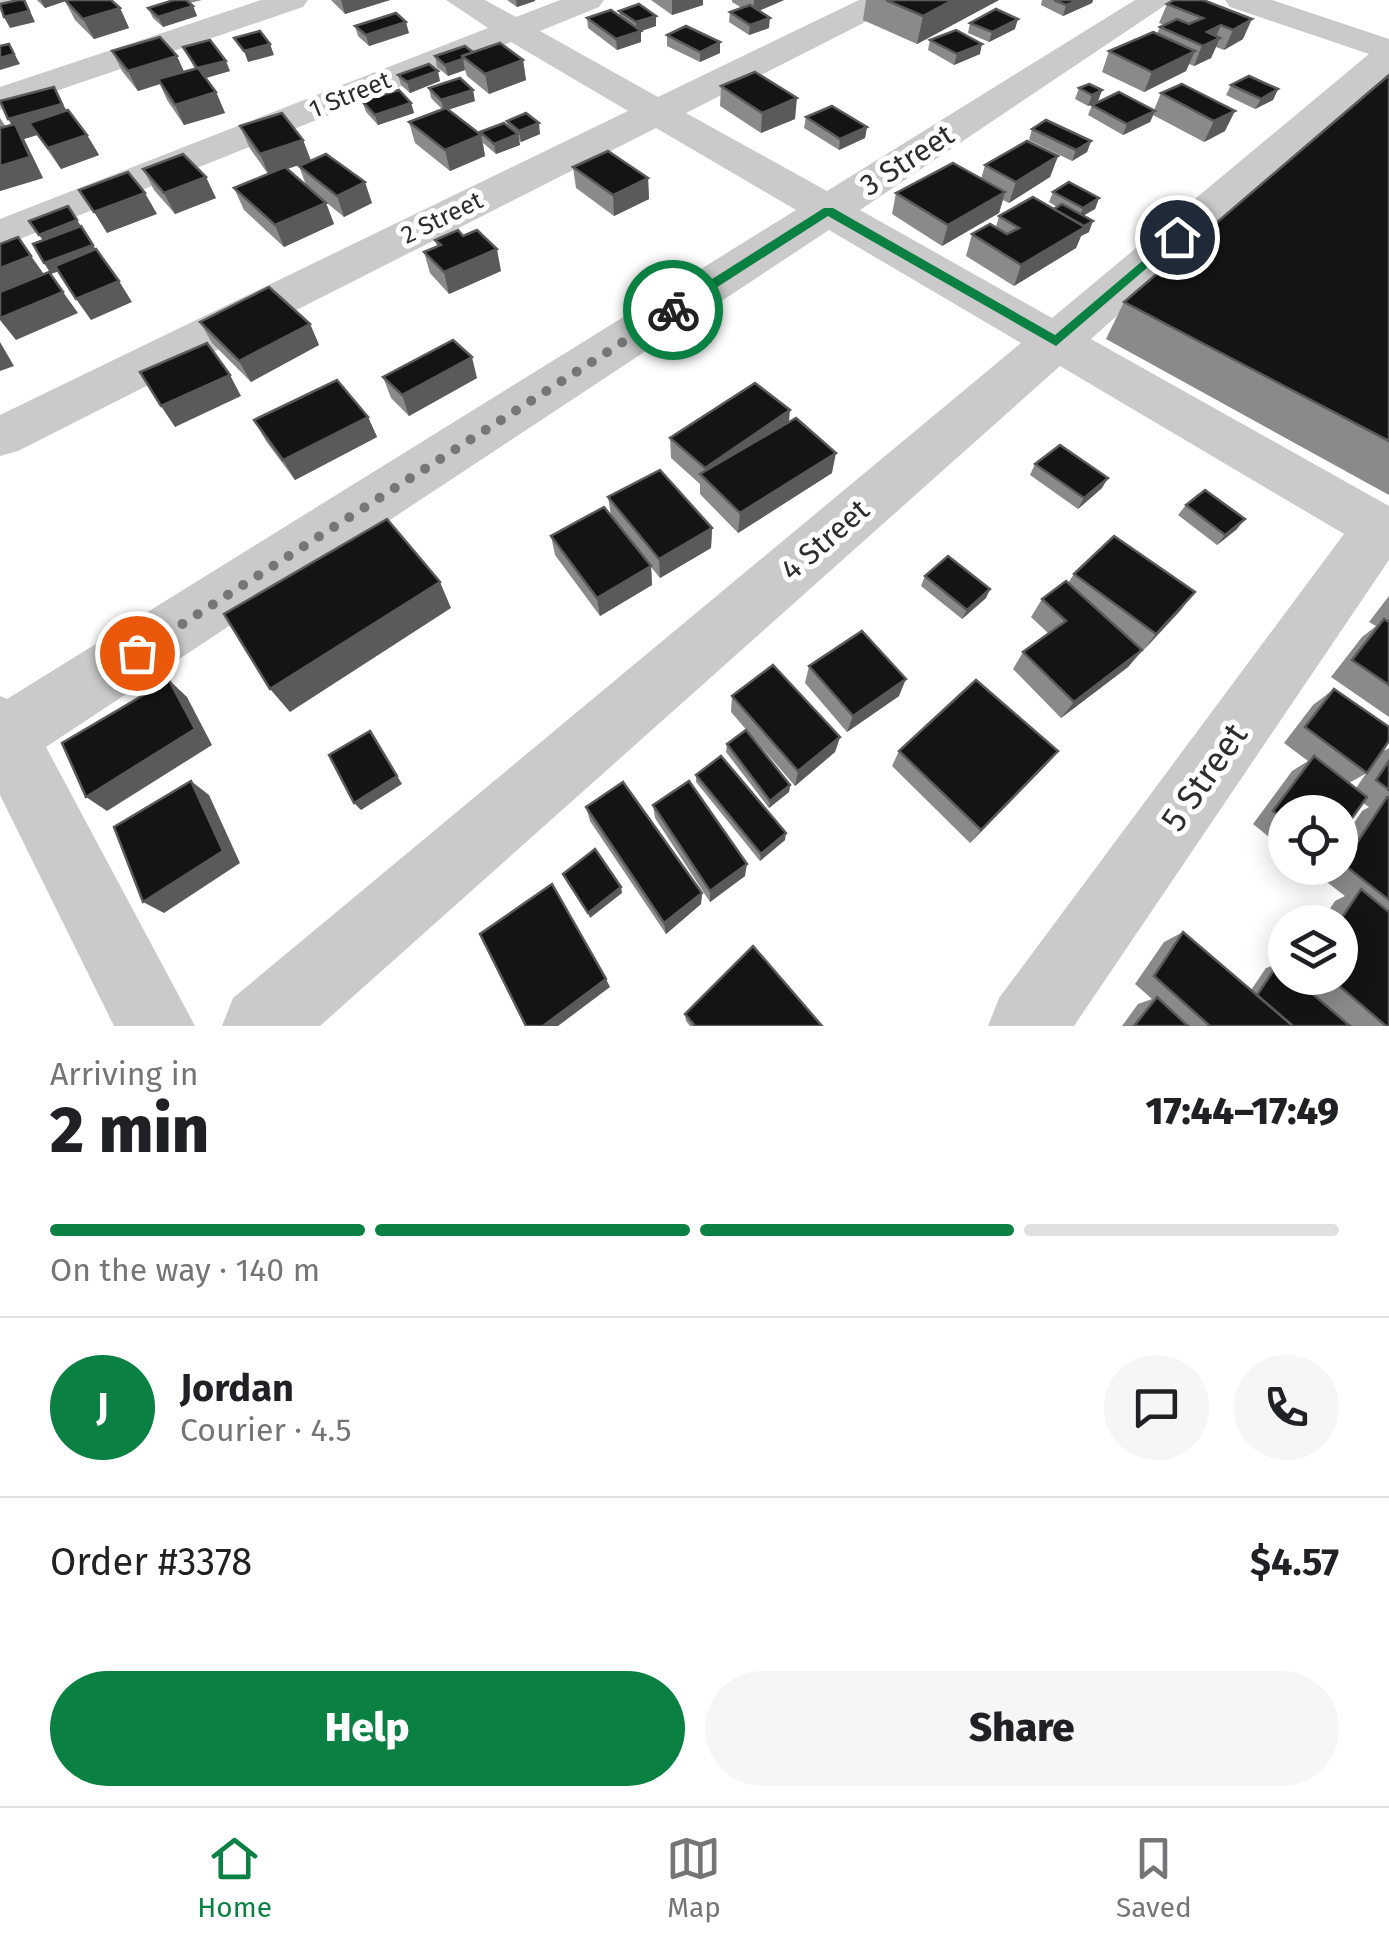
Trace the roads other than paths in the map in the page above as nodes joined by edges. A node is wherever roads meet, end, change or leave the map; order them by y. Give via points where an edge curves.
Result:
1 (9, 0) edge
2 (292, 0) edge
3 (462, 0) edge
4 (588, 0) edge
5 (884, 0) edge
6 (1157, 0) edge
7 (1241, 0) edge
8 (0, 3) edge
9 (514, 30) junction
10 (1389, 52) edge
11 (0, 100) edge
12 (658, 112) junction
13 (828, 210) junction
14 (0, 234) edge
15 (1056, 341) junction
16 (0, 437) edge
17 (1384, 530) edge
18 (2, 735) edge
19 (156, 1026) edge
20 (261, 1026) edge
21 (1028, 1026) edge

1 - 8 street
2 - 11 street
3 - 9 street
4 - 9 street, 1 Street
5 - 12 street, 2 Street
6 - 13 street, 3 Street
7 - 10 street
9 - 12 street
9 - 14 street, 1 Street
10 - 15 street, 4 Street
12 - 13 street
12 - 16 street, 2 Street
13 - 15 street
13 - 18 street, 3 Street
15 - 17 street
15 - 20 street, 4 Street
17 - 21 street, 5 Street
18 - 19 street

